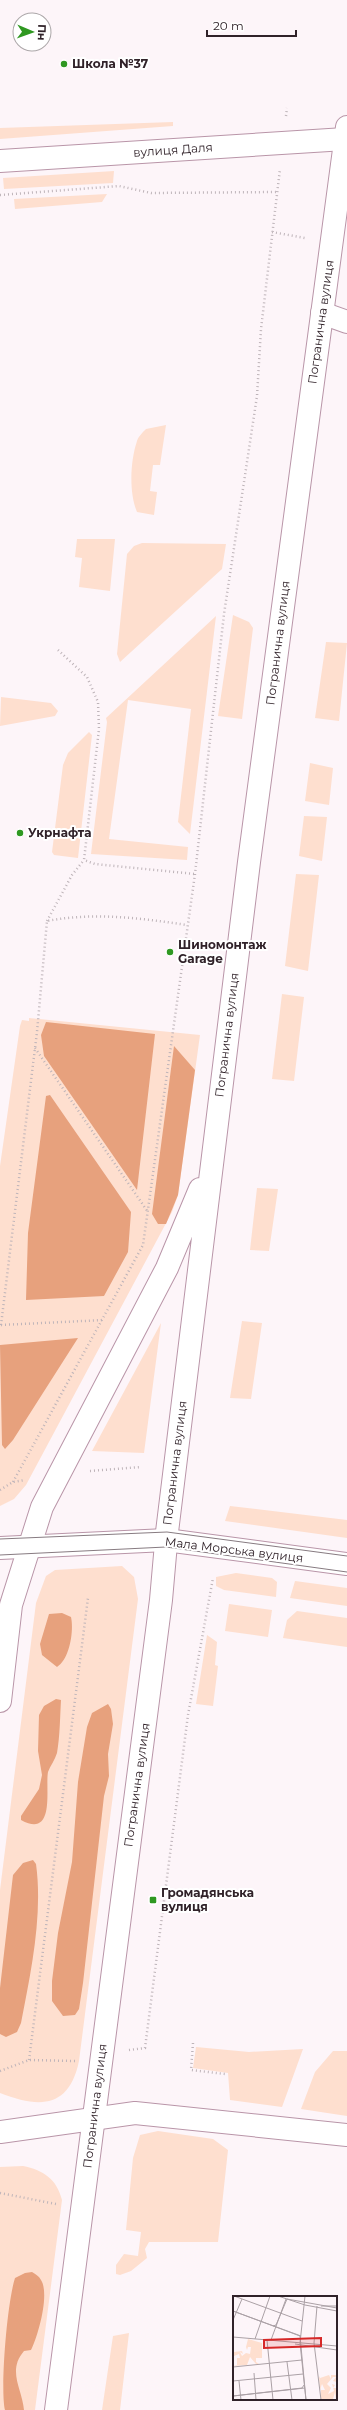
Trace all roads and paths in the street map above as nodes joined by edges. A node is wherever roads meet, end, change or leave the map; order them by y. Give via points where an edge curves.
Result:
1 (346, 133) edge
2 (0, 161) edge
3 (277, 192) dead end
4 (0, 195) edge
5 (272, 232) dead end
6 (322, 313) junction
7 (347, 322) edge
8 (58, 650) dead end
9 (84, 860) junction
10 (195, 874) junction
11 (47, 921) junction
12 (188, 925) junction
13 (35, 1048) junction
14 (211, 1159) junction
15 (148, 1212) junction
16 (104, 1320) junction
17 (0, 1325) edge
18 (142, 1467) dead end
19 (82, 1472) dead end
20 (30, 1479) dead end
21 (13, 1482) junction
22 (0, 1490) edge
23 (166, 1540) junction
24 (31, 1545) junction
25 (0, 1548) edge
26 (347, 1564) edge
27 (213, 1578) dead end
28 (88, 1598) dead end
29 (0, 1701) edge
30 (193, 2043) dead end
31 (101, 2055) junction
32 (29, 2060) junction
33 (0, 2071) edge
34 (225, 2074) dead end
35 (93, 2120) junction
36 (0, 2132) edge
37 (347, 2135) edge
38 (56, 2410) edge

1 - 2 main road, вулиця Даля
1 - 6 main road, Погранична вулиця
3 - 4 path via 151,193 119,186
5 - 10 path via 261,329 257,396 224,614
6 - 7 main road
6 - 14 main road, Погранична вулиця
8 - 9 path via 87,677 98,702 99,729
9 - 10 path via 96,864
9 - 11 path via 72,875
10 - 12 path
11 - 12 path via 70,916 122,916
11 - 13 path
12 - 15 path
13 - 15 path
13 - 17 path
14 - 23 main road, Погранична вулиця
14 - 24 main road, Погранична вулиця via 167,1268 42,1507
15 - 16 path via 143,1245
16 - 17 path
16 - 21 path
18 - 19 path
20 - 21 path
21 - 22 path
23 - 24 main road, Мала Морська вулиця
23 - 26 main road, Мала Морська вулиця
23 - 31 main road, Погранична вулиця via 162,1600
24 - 25 main road, Мала Морська вулиця
24 - 29 main road, Погранична вулиця via 11,1605
27 - 31 path via 188,1715 145,2048
28 - 32 path
30 - 34 path via 191,2070
31 - 32 path via 79,2062
31 - 35 main road, Погранична вулиця
32 - 33 path
35 - 36 main road
35 - 37 main road via 135,2113
35 - 38 main road, Погранична вулиця

